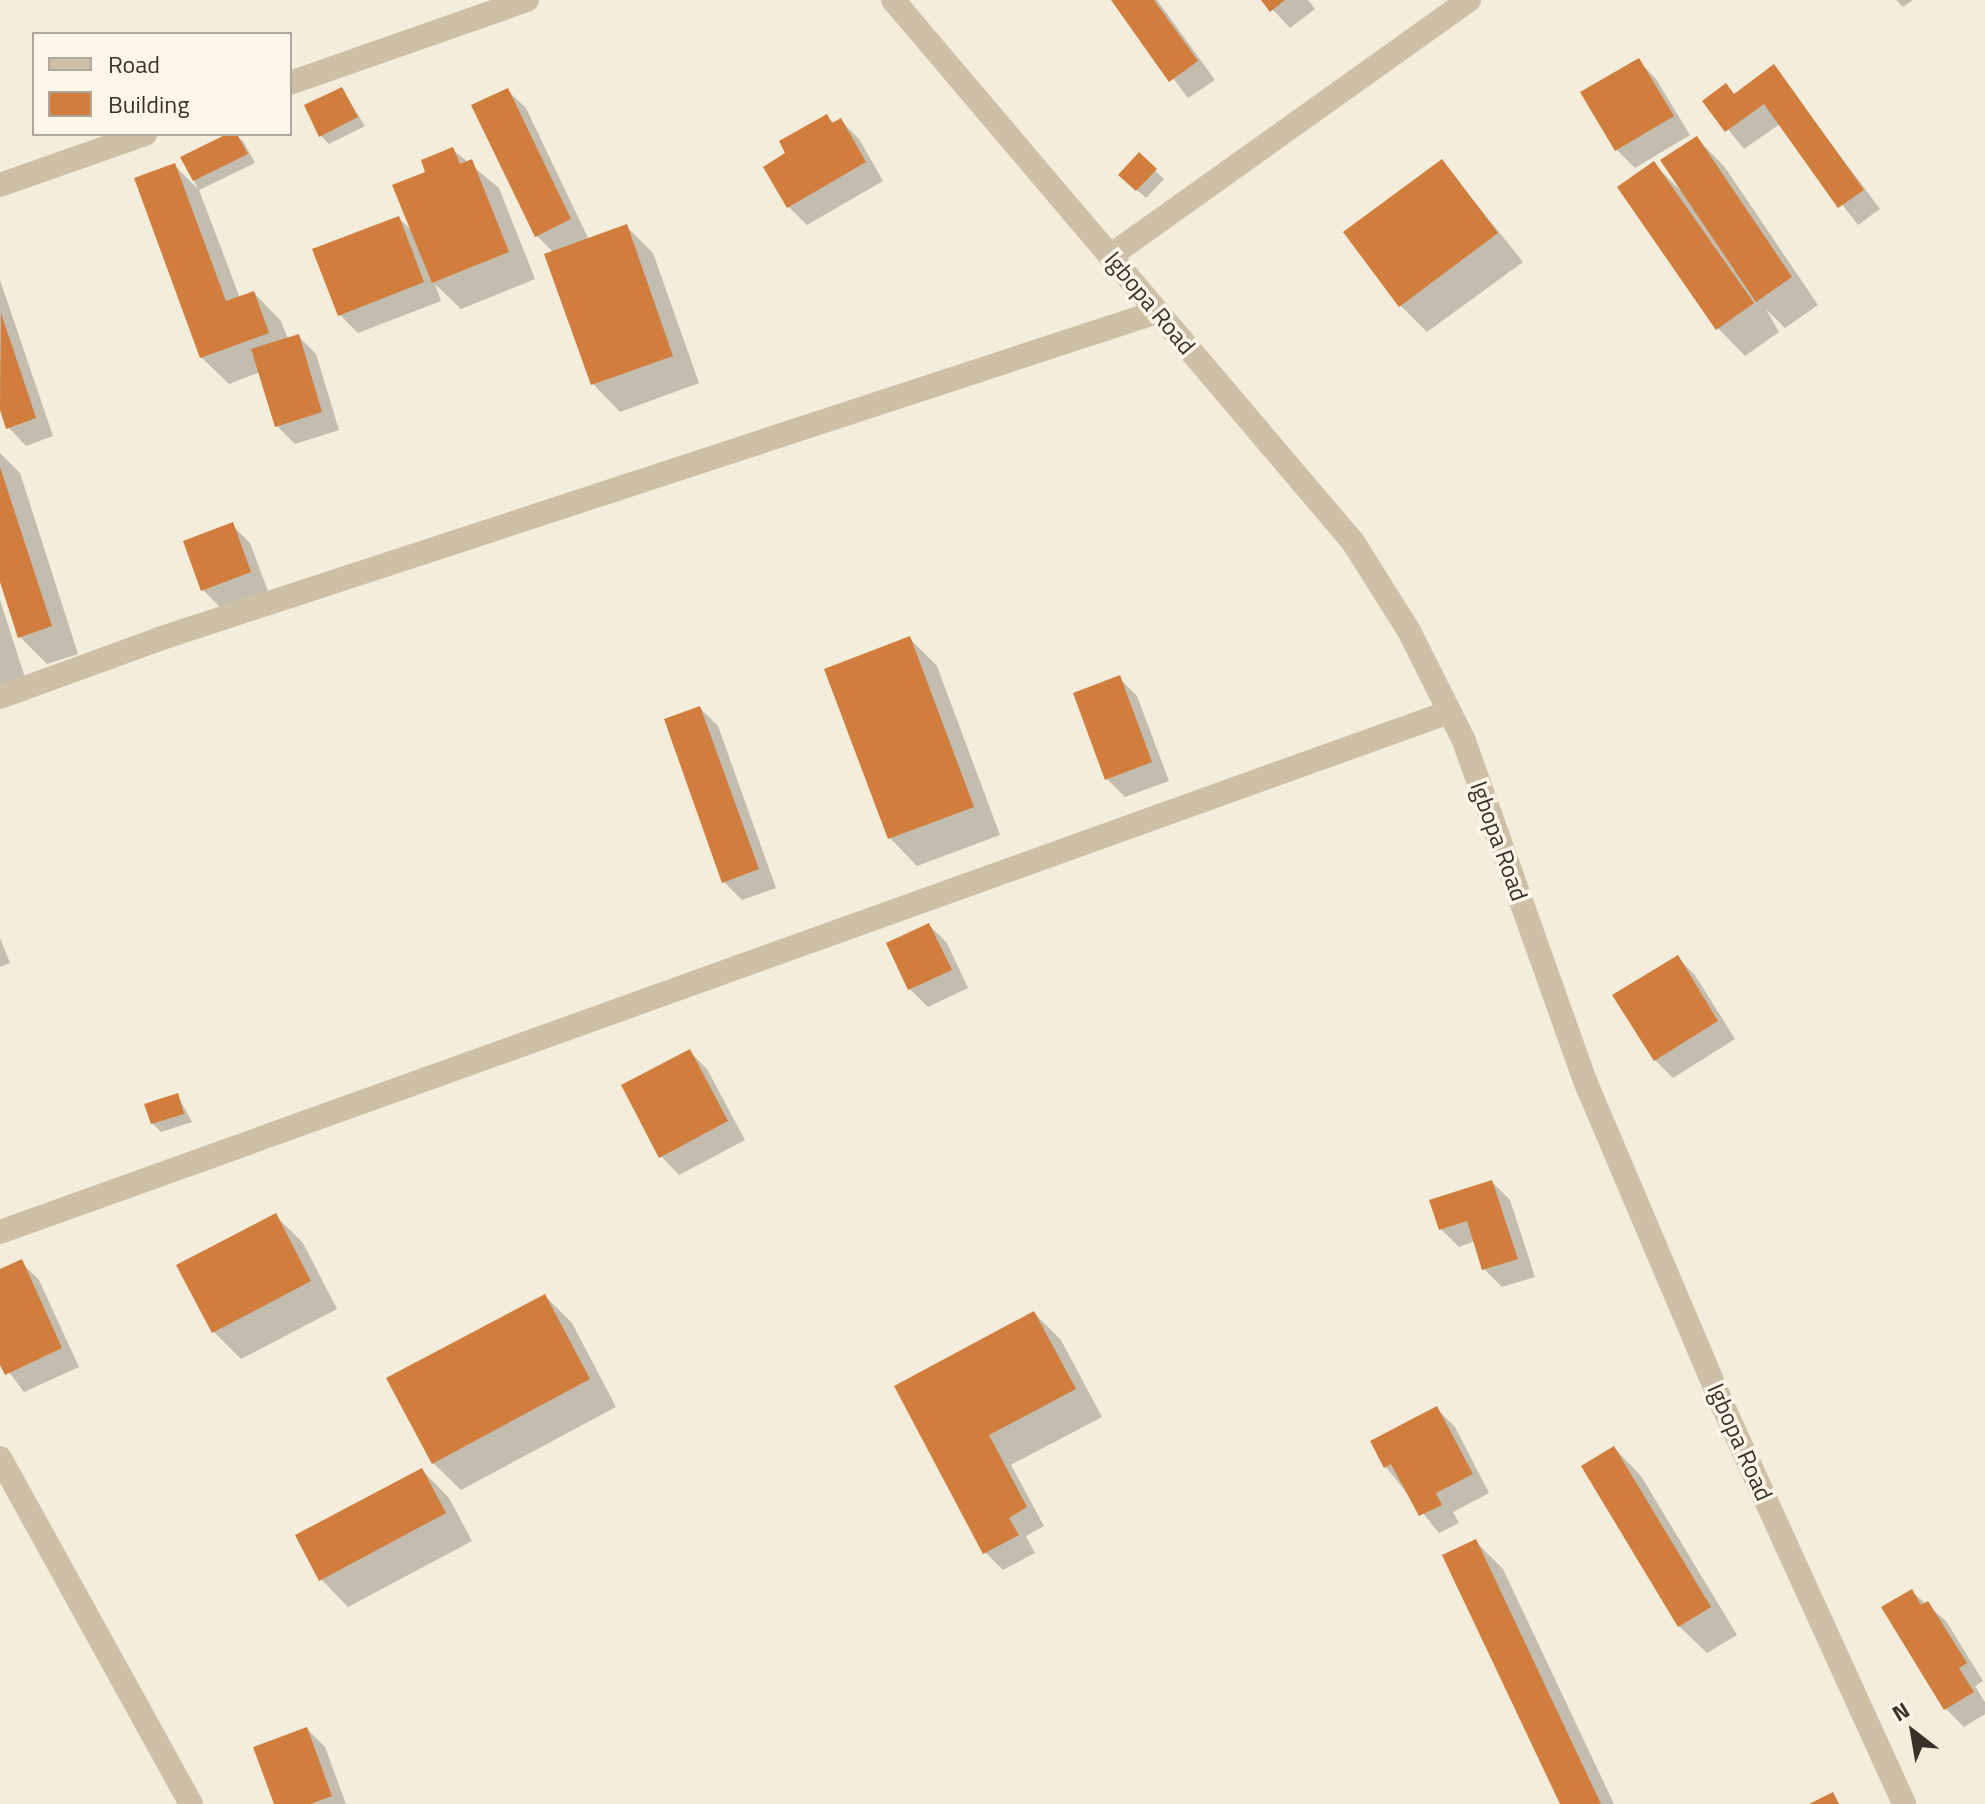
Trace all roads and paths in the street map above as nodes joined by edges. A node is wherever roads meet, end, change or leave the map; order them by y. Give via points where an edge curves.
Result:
1 (527, 0) edge
2 (893, 0) edge
3 (1469, 0) edge
4 (292, 82) edge
5 (139, 136) edge
6 (0, 185) edge
7 (1110, 256) junction
8 (1157, 312) junction
9 (0, 697) edge
10 (1449, 712) junction
11 (0, 1232) edge
12 (0, 1458) edge
13 (191, 1804) edge
14 (1904, 1804) edge

1 - 4 street
2 - 7 street, Igbopa Road
3 - 7 street
5 - 6 street
7 - 8 street, Igbopa Road
8 - 9 street via 174,634
8 - 10 street, Igbopa Road via 1353,542 1409,631
10 - 11 street
10 - 14 street, Igbopa Road via 1585,1081 1722,1404
12 - 13 street

